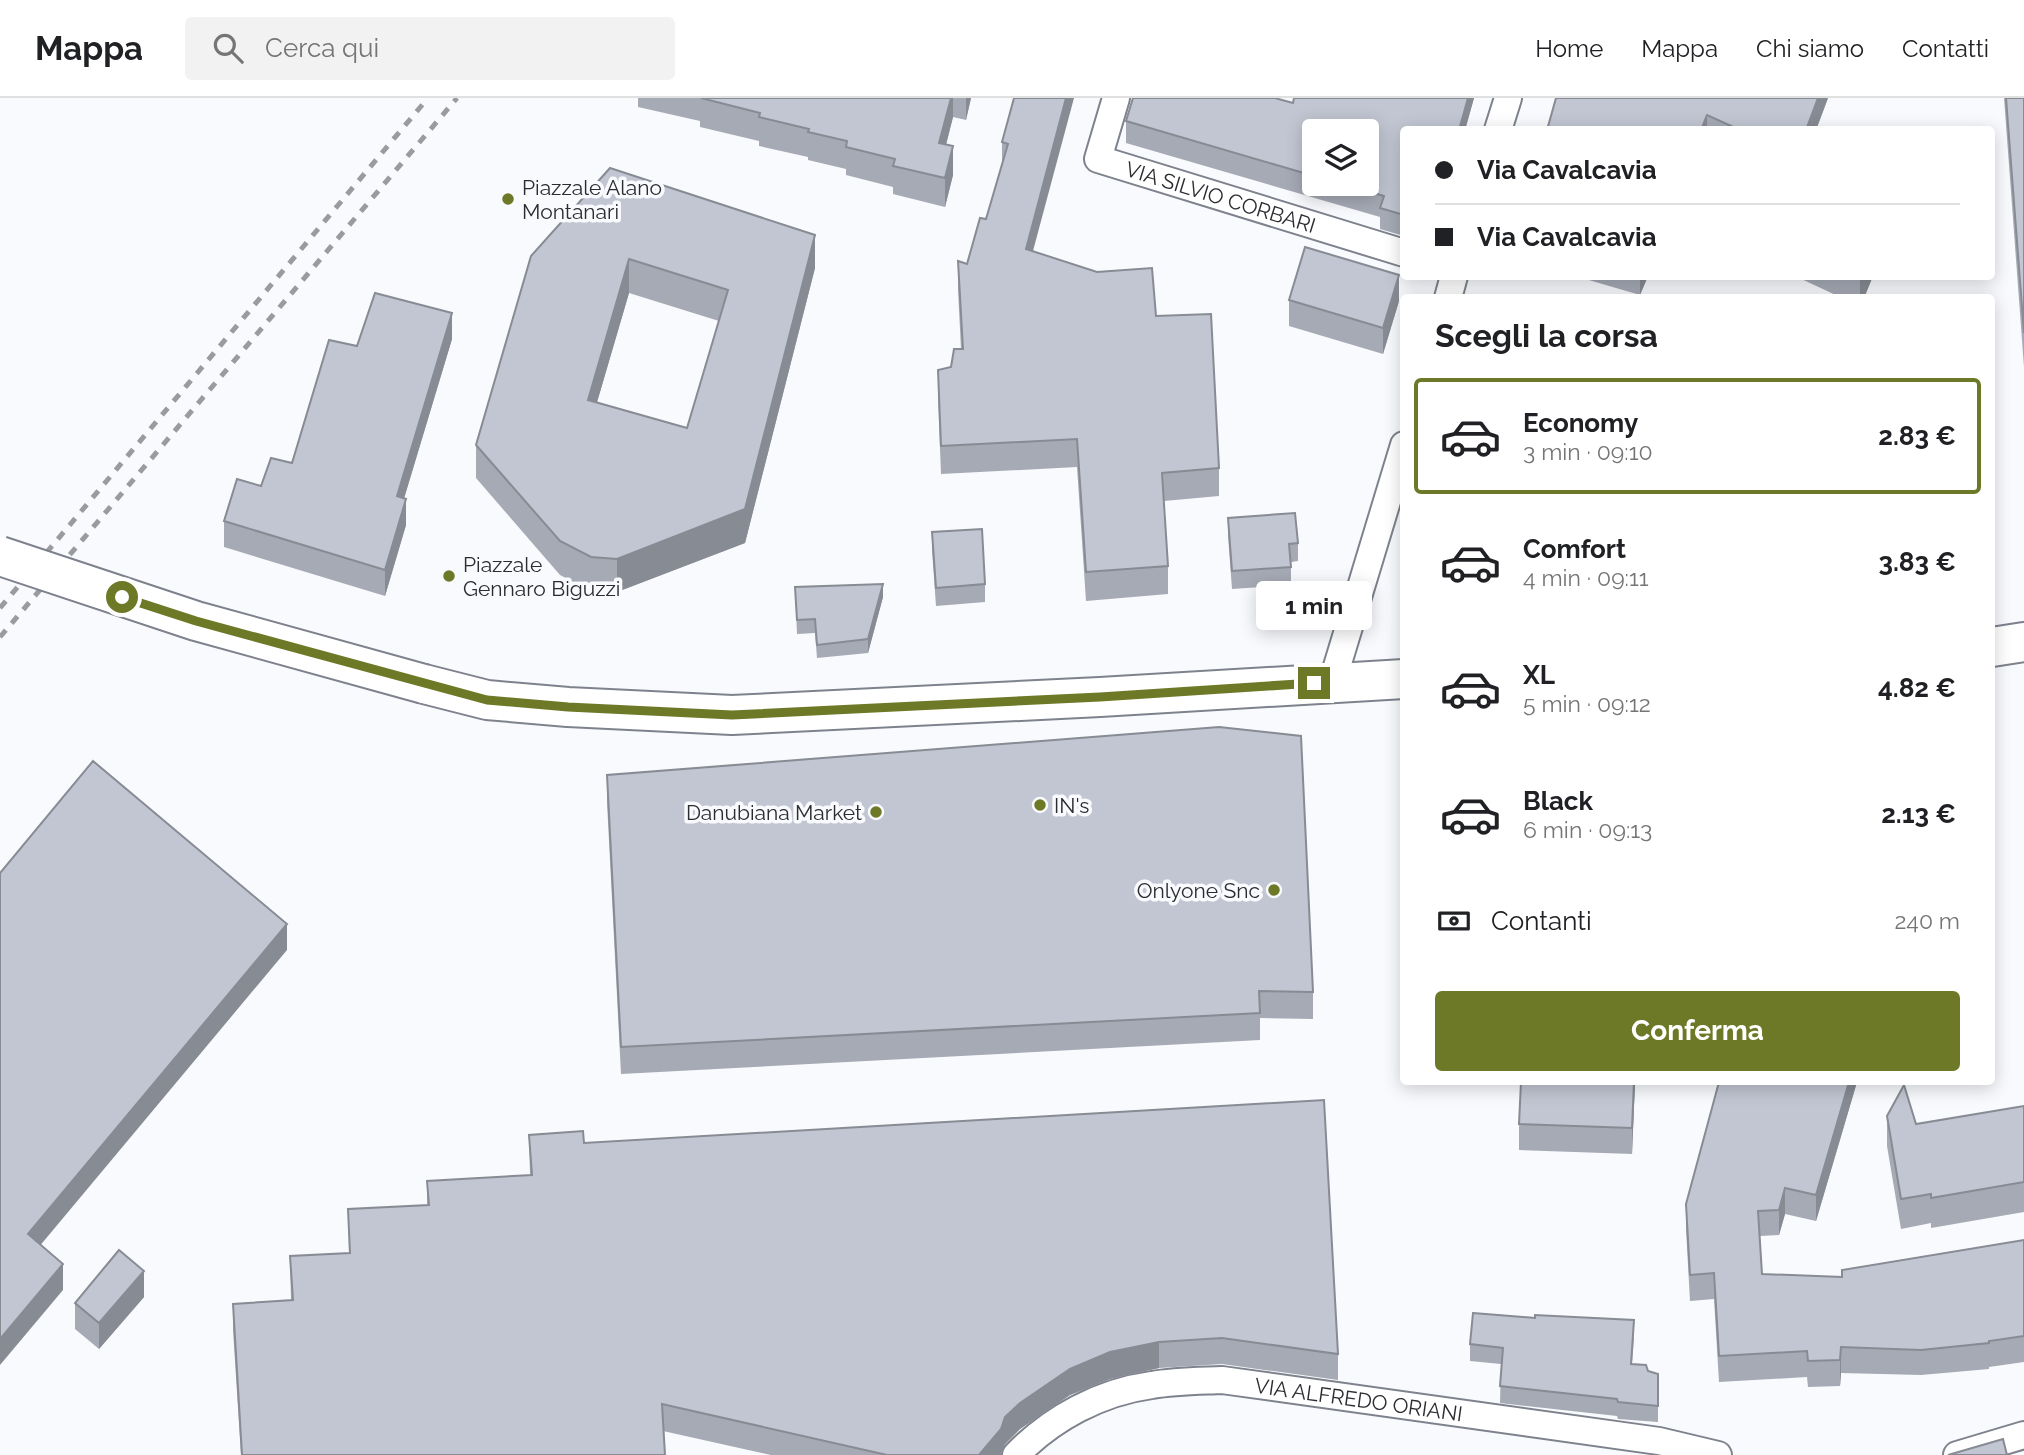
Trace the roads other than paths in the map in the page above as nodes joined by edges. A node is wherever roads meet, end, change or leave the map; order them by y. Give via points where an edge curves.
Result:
1 (1116, 98) edge
2 (1508, 98) edge
3 (1499, 126) edge
4 (1400, 252) edge
5 (1400, 458) edge
6 (0, 556) edge
7 (2024, 642) edge
8 (1995, 647) edge
9 (1995, 659) edge
10 (2024, 663) edge
11 (1400, 679) edge
12 (1332, 683) junction
13 (2024, 1435) edge
14 (1016, 1455) edge
15 (1718, 1455) edge
16 (1957, 1455) edge

1 - 4 street, VIA SILVIO CORBARI via 1098,159
2 - 3 street
5 - 12 street
6 - 12 main road, bridge via 196,621 487,700 732,715
7 - 8 main road
9 - 10 street
11 - 12 main road
13 - 16 street
14 - 15 street, VIA ALFREDO ORIANI via 1032,1438 1086,1402 1150,1385 1222,1380 1659,1441

